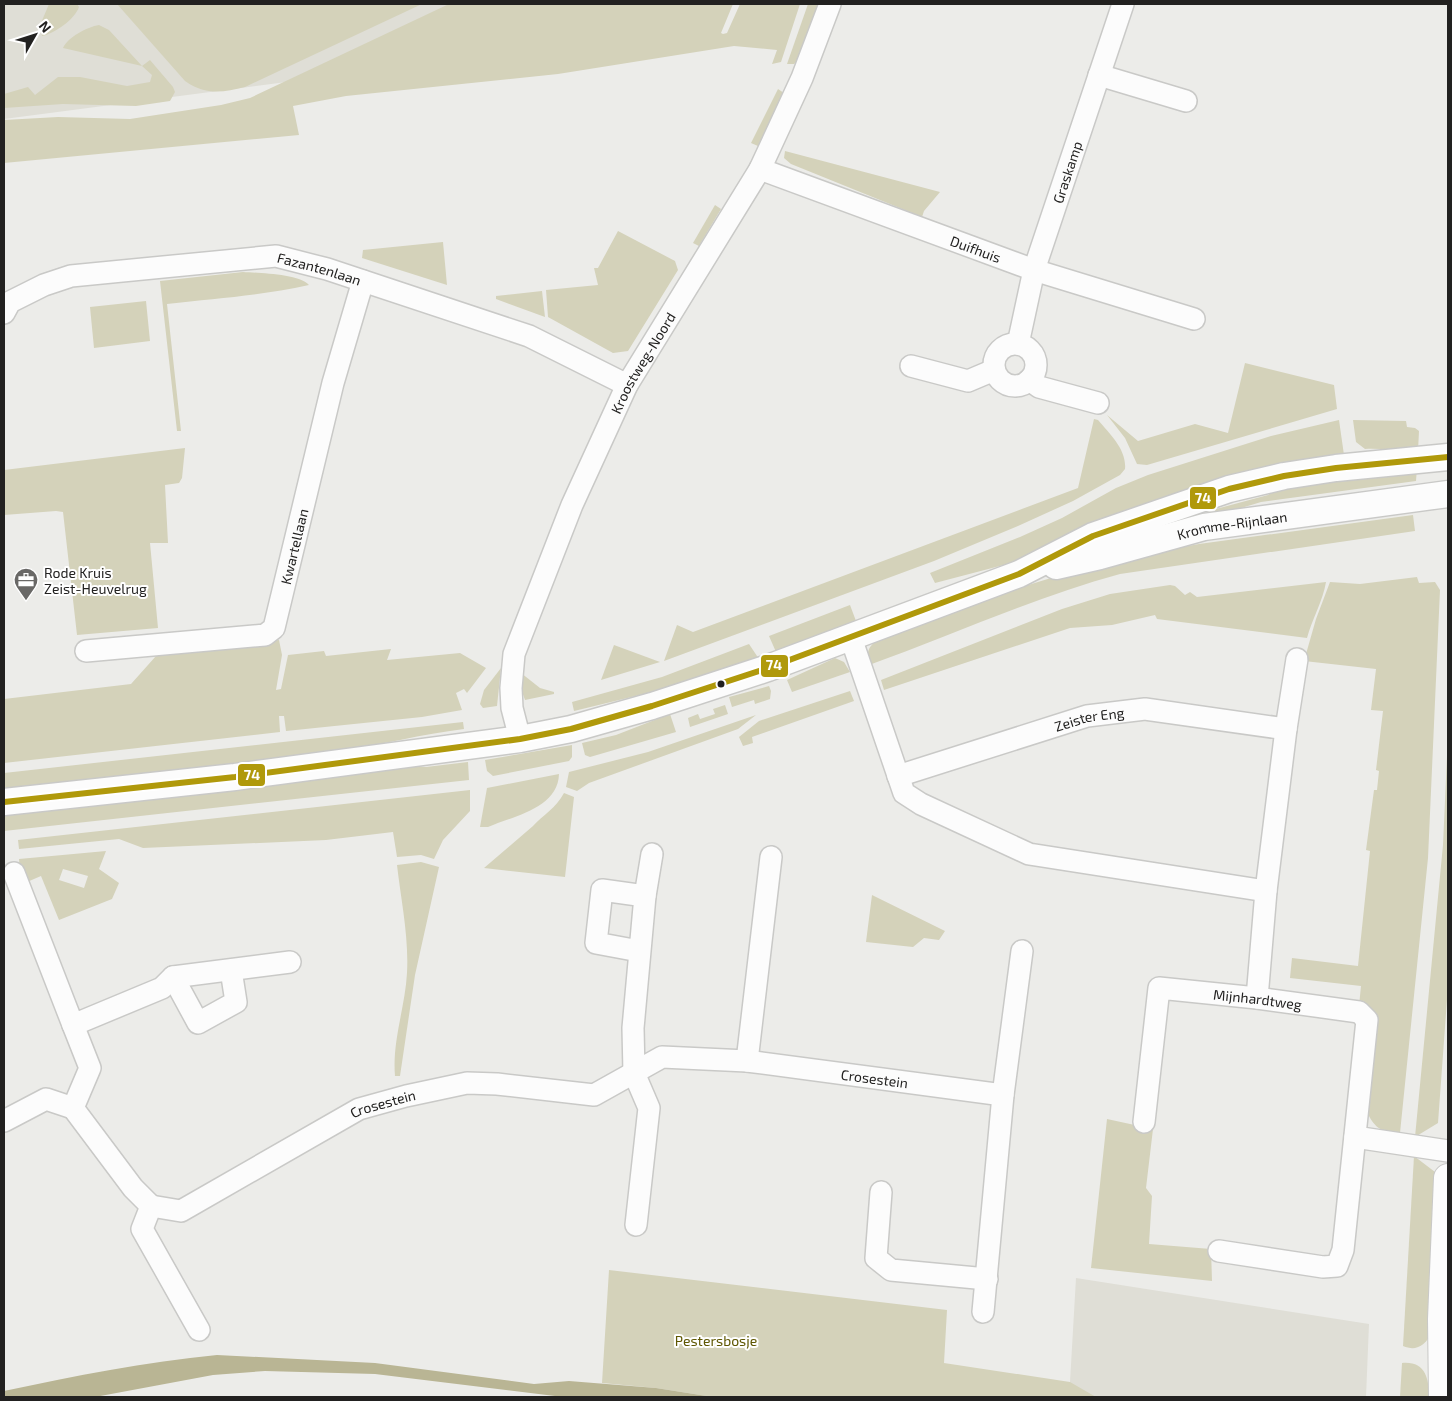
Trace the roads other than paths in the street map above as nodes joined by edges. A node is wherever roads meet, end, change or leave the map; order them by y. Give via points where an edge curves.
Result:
1 (830, 4) edge
2 (1123, 4) edge
3 (1099, 75) junction
4 (1186, 101) dead end
5 (760, 169) junction
6 (1034, 270) junction
7 (363, 281) junction
8 (4, 313) edge
9 (1194, 319) dead end
10 (1018, 344) junction
11 (911, 366) dead end
12 (994, 370) junction
13 (1029, 380) junction
14 (627, 385) junction
15 (1098, 403) dead end
16 (1448, 457) edge
17 (1448, 494) edge
18 (1196, 499) junction
19 (1204, 527) junction
20 (1020, 574) junction
21 (851, 638) junction
22 (86, 651) dead end
23 (1297, 660) dead end
24 (1286, 729) junction
25 (520, 739) junction
26 (901, 785) junction
27 (4, 802) edge
28 (652, 854) dead end
29 (771, 858) dead end
30 (14, 873) dead end
31 (1266, 891) junction
32 (645, 896) junction
33 (1022, 951) dead end
34 (639, 952) junction
35 (290, 962) dead end
36 (231, 970) junction
37 (173, 977) junction
38 (1257, 998) junction
39 (73, 1025) junction
40 (747, 1061) junction
41 (634, 1073) junction
42 (1003, 1095) junction
43 (74, 1108) junction
44 (4, 1121) edge
45 (1144, 1122) dead end
46 (1355, 1138) junction
47 (1448, 1151) edge
48 (1448, 1178) edge
49 (881, 1192) dead end
50 (151, 1206) junction
51 (636, 1225) dead end
52 (1218, 1251) dead end
53 (988, 1279) junction
54 (983, 1312) dead end
55 (200, 1330) dead end
56 (1442, 1397) edge

1 - 5 street, Kroostweg-Noord via 802,78
2 - 3 street, Graskamp
3 - 4 street
3 - 6 street, Graskamp
5 - 6 street, Duifhuis
5 - 14 street, Kroostweg-Noord
6 - 9 street, Duifhuis
6 - 10 street, Graskamp
7 - 8 street, Fazantenlaan via 276,256 71,276 10,302
7 - 14 street, Fazantenlaan via 529,336
7 - 22 street, Kwartellaan via 333,383 274,628 265,635
10 - 12 street via 999,350
10 - 13 street via 1034,355 1035,368
11 - 12 street via 968,381
12 - 13 street via 1009,385
13 - 15 street via 1038,387
14 - 25 street, Kroostweg-Noord via 572,505 514,654 512,708
16 - 18 street, Kromme-Rijnlaan via 1284,476
17 - 19 street, Kromme-Rijnlaan
18 - 19 street
18 - 20 street, Kromme-Rijnlaan via 1093,536
19 - 20 street, Kromme-Rijnlaan
20 - 21 street, Kromme-Rijnlaan
21 - 25 street, Kromme-Rijnlaan via 652,706 571,729
21 - 26 street
23 - 24 street
24 - 26 street, Zeister Eng via 1145,709 1087,716
24 - 31 street
25 - 27 street, Kromme-Rijnlaan via 234,777
26 - 31 street via 921,804 1029,854
28 - 32 street
29 - 40 street
30 - 39 street
31 - 38 street
32 - 34 street
32 - 34 street via 602,890 596,943
33 - 42 street
34 - 41 street via 633,1028
35 - 36 street
36 - 37 street
36 - 37 street via 236,1002 198,1023
37 - 39 street via 162,988
38 - 45 street, Mijnhardtweg via 1160,988
38 - 46 street, Mijnhardtweg via 1360,1012 1367,1020
39 - 43 street via 90,1068
40 - 41 street, Crosestein via 662,1057
40 - 42 street, Crosestein
41 - 50 street, Crosestein via 594,1095 467,1083 406,1096 359,1109 181,1211
41 - 51 street via 649,1108
42 - 53 street
43 - 44 street via 46,1099
43 - 50 street via 133,1188
46 - 47 street
46 - 52 street, Mijnhardtweg via 1344,1250 1337,1266 1323,1267
48 - 56 main road
49 - 53 street via 876,1258 890,1270
50 - 55 street via 142,1229
53 - 54 street

